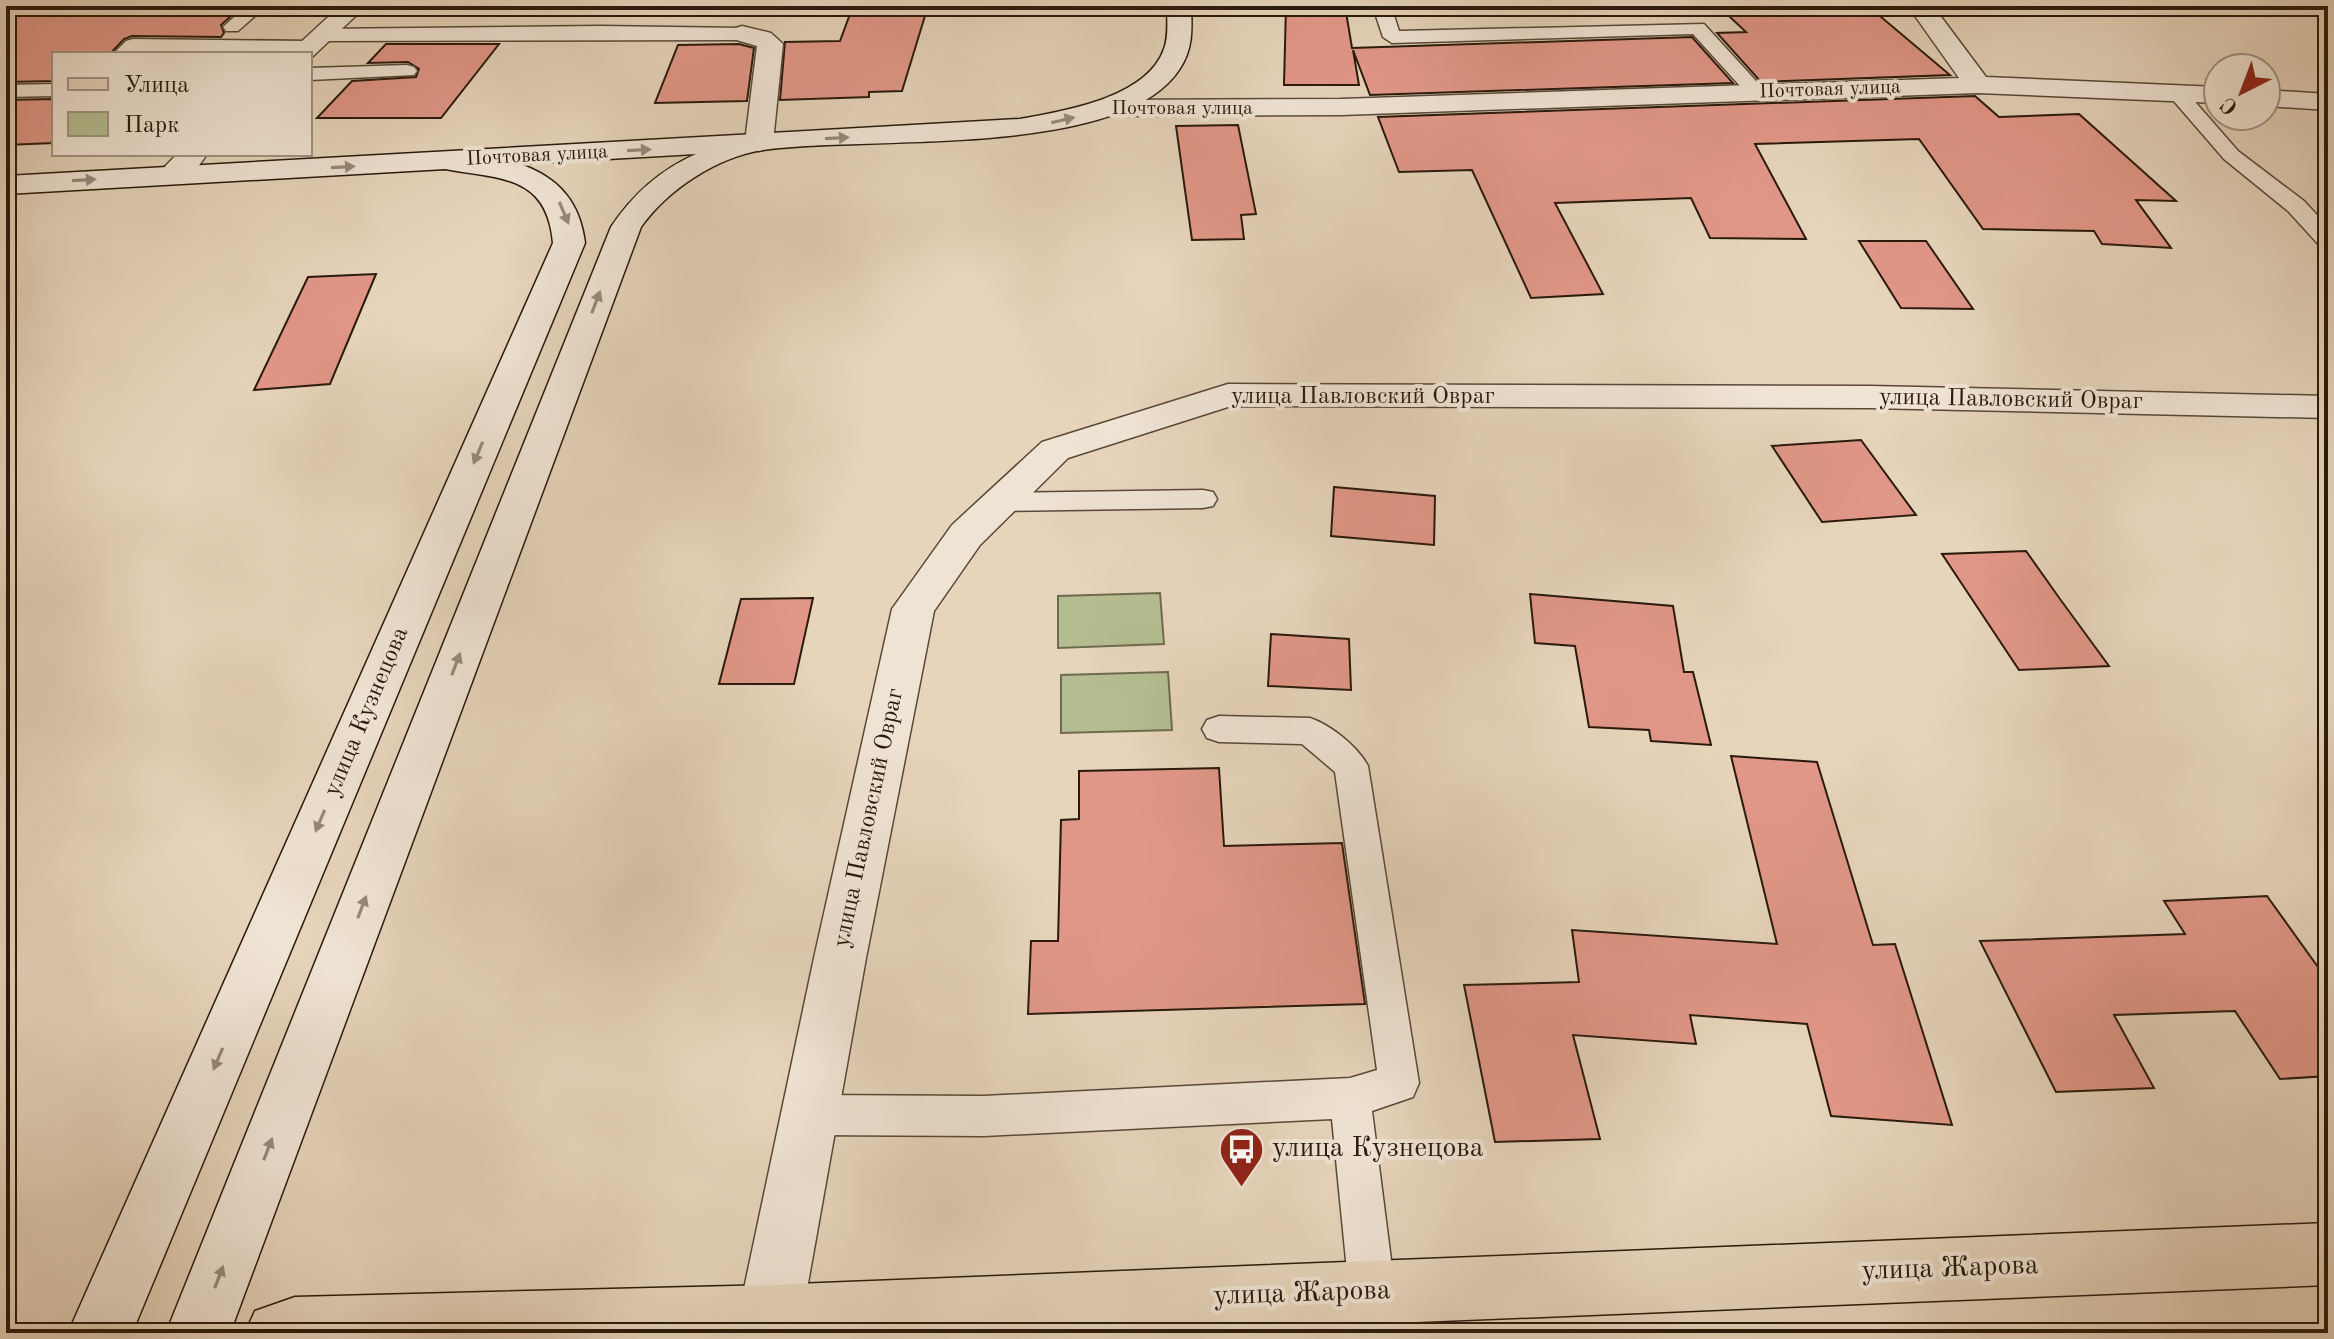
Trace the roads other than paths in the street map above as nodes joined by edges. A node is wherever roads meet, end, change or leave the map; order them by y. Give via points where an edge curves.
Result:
1 (257, 6) edge
2 (354, 6) edge
3 (1179, 6) edge
4 (1382, 6) edge
5 (1433, 6) edge
6 (1686, 6) edge
7 (1920, 6) edge
8 (232, 27) dead end
9 (1698, 28) junction
10 (742, 34) joint
11 (311, 45) edge
12 (124, 52) edge
13 (407, 71) dead end
14 (312, 74) edge
15 (1978, 85) junction
16 (52, 90) edge
17 (6, 91) edge
18 (2176, 92) junction
19 (1757, 93) junction
20 (2202, 94) edge
21 (2282, 99) edge
22 (2328, 102) edge
23 (1105, 108) junction
24 (759, 142) junction
25 (191, 156) edge
26 (449, 161) junction
27 (171, 176) junction
28 (6, 185) edge
29 (2328, 241) edge
30 (2328, 407) edge
31 (1203, 499) dead end
32 (1001, 502) junction
33 (1219, 729) dead end
34 (1350, 1098) junction
35 (812, 1115) junction
36 (2328, 1254) edge
37 (1372, 1291) junction
38 (770, 1317) junction
39 (563, 1329) edge
40 (100, 1333) edge
41 (198, 1333) edge
42 (277, 1333) edge

1 - 8 lane
2 - 11 main road
3 - 23 main road via 1178,49 1169,65 1154,81
4 - 5 lane
4 - 9 lane via 1392,37
6 - 9 lane
7 - 15 main road
9 - 19 lane
10 - 11 lane via 600,32
10 - 24 main road via 770,44
11 - 12 lane via 133,45
13 - 14 lane
15 - 18 main road, Почтовая улица
15 - 19 main road, Почтовая улица
16 - 17 lane
18 - 20 main road, Почтовая улица
18 - 29 lane via 2231,155 2296,206
19 - 23 main road, Почтовая улица via 1341,107
21 - 22 main road
24 -> 23 main road, Почтовая улица via 1020,127
26 -> 24 main road, Почтовая улица
41 -> 24 main road via 626,227 645,201 673,178 719,154
25 - 27 main road
27 -> 26 main road, Почтовая улица
26 -> 40 main road, улица Кузнецова via 496,166 549,190 567,214 569,243
28 -> 27 main road, Почтовая улица
30 - 32 main road, улица Павловский Овраг via 1870,397 1228,395 1055,450
31 - 32 lane
32 - 35 main road, улица Павловский Овраг via 966,535 913,609
33 - 34 lane via 1310,731 1351,766 1399,1083
34 - 35 lane via 984,1116
34 - 37 lane
35 - 38 main road, улица Павловский Овраг
36 - 37 main road, улица Жарова
37 - 38 main road, улица Жарова
38 - 39 main road, улица Жарова
39 - 42 main road, улица Жарова

